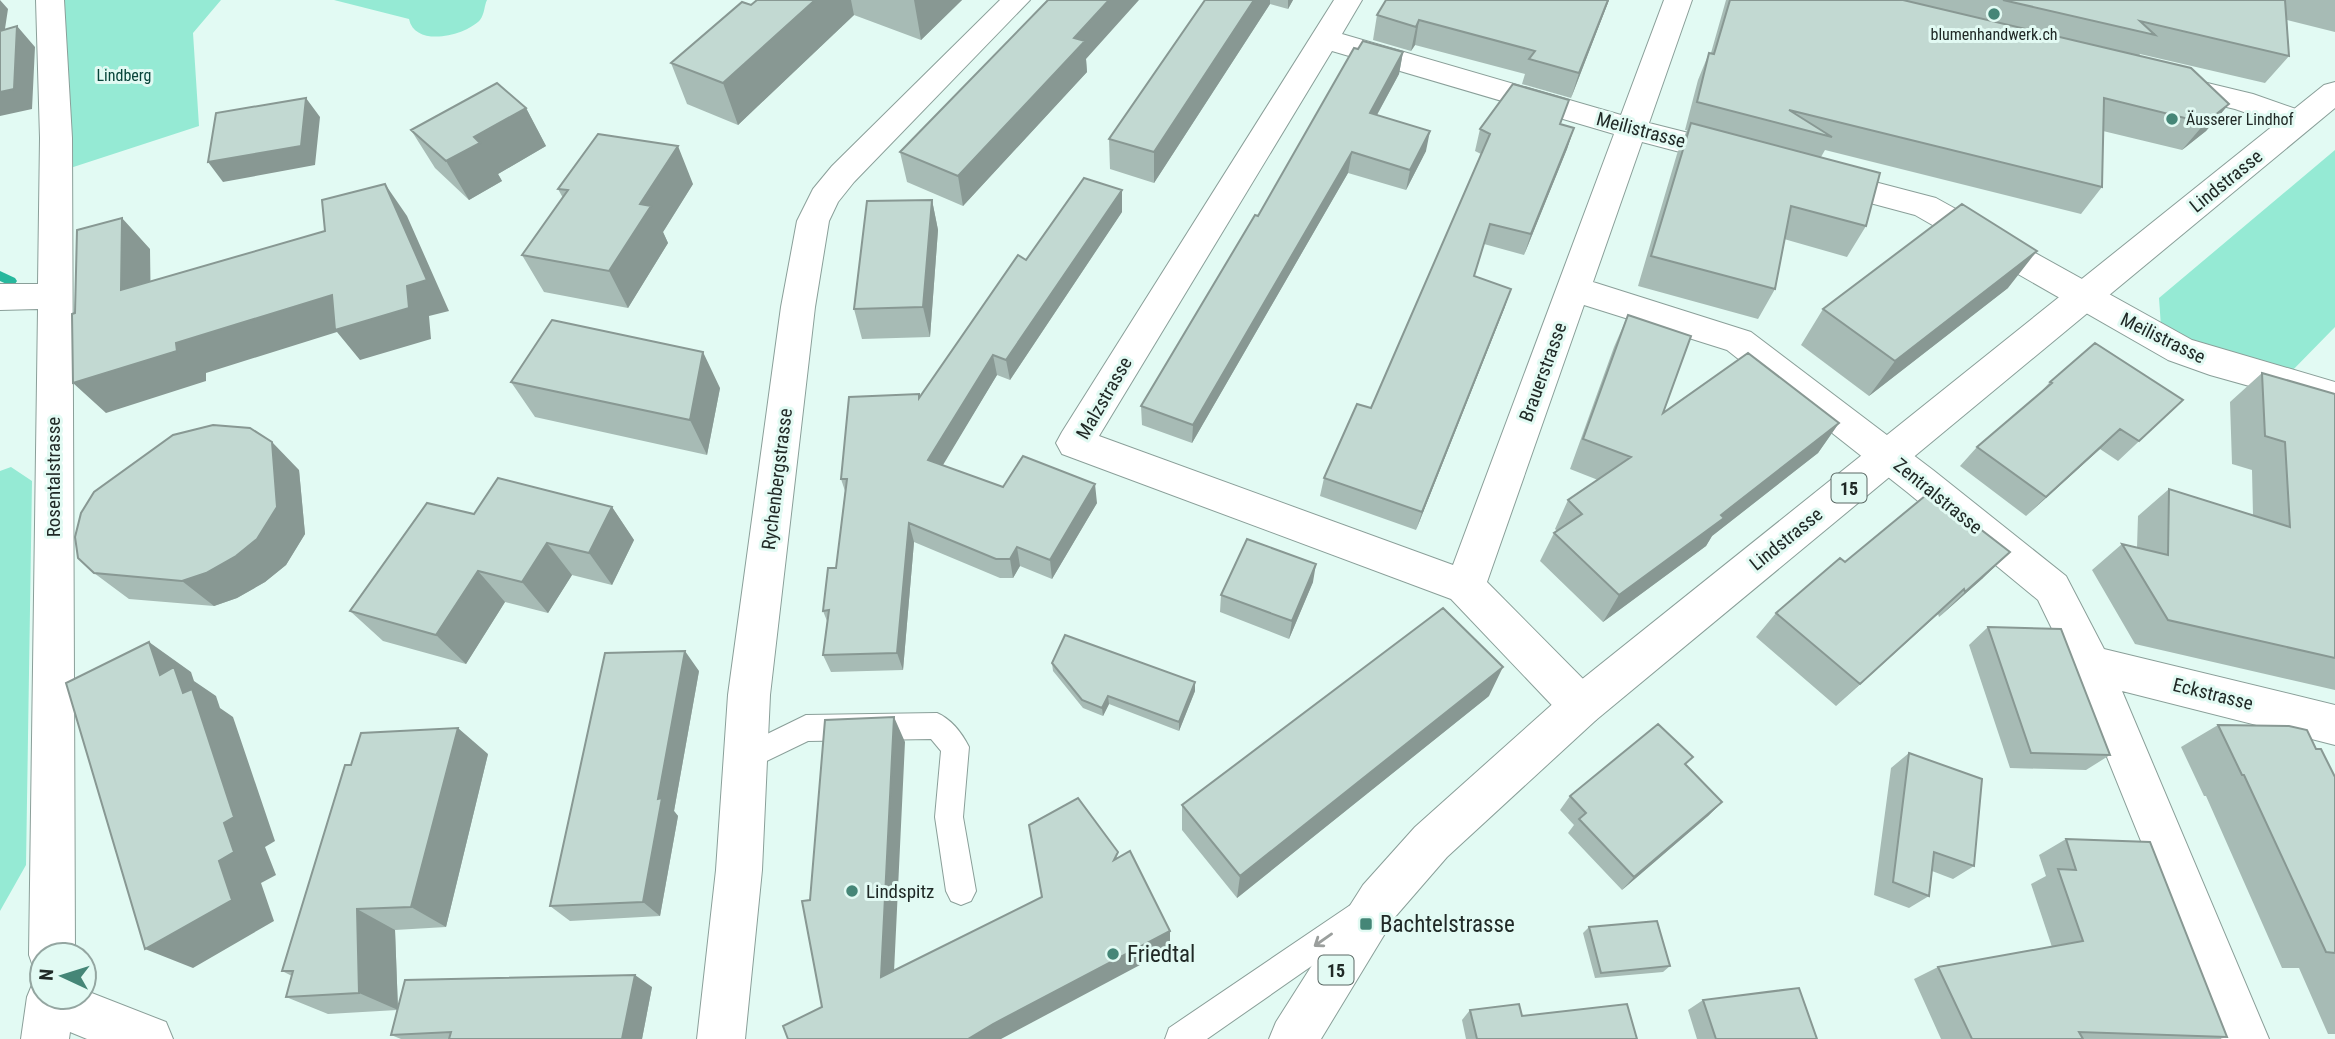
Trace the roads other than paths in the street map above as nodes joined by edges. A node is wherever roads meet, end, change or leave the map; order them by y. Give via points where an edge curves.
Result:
1 (50, 0) edge
2 (1016, 0) edge
3 (1348, 0) edge
4 (1678, 0) edge
5 (1325, 39) junction
6 (2146, 79) edge
7 (2335, 92) edge
8 (2299, 121) junction
9 (1633, 129) junction
10 (1574, 289) junction
11 (53, 296) junction
12 (2083, 296) junction
13 (0, 297) edge
14 (2335, 396) edge
15 (1888, 456) junction
16 (1465, 587) junction
17 (2090, 664) junction
18 (1581, 706) junction
19 (2335, 725) edge
20 (744, 759) junction
21 (961, 891) dead end
22 (1379, 901) junction
23 (52, 941) edge
24 (49, 1012) edge
25 (149, 1039) edge
26 (721, 1039) edge
27 (1180, 1039) edge
28 (1293, 1039) edge
29 (2245, 1039) edge

1 - 11 street, Rosentalstrasse via 56,138
2 - 20 street, Rychenbergstrasse via 843,174 824,197 813,221 796,321
3 - 5 street, Malzstrasse
4 - 9 street, Brauerstrasse
5 - 9 street, Meilistrasse
5 - 16 street, Malzstrasse via 1075,443
6 - 8 street
7 - 8 street, Lindstrasse / 15
8 - 12 street, Lindstrasse / 15
9 - 10 street, Brauerstrasse
9 - 12 street, Meilistrasse via 1925,206
10 - 15 street, Zentralstrasse via 1739,341
10 - 16 street, Brauerstrasse
11 - 13 street
11 - 23 street, Rosentalstrasse
12 - 14 street, Meilistrasse via 2180,350
12 - 15 street, Lindstrasse / 15
15 - 17 street, Zentralstrasse via 2052,588
15 - 18 street, Lindstrasse / 15
16 - 18 street
17 - 19 street, Eckstrasse
17 - 29 street, Zentralstrasse
18 - 22 street, Lindstrasse / 15 via 1431,842
20 - 21 lane via 806,728 937,726 955,747 949,817
20 - 26 street, Rychenbergstrasse via 739,870
22 -> 27 lane
22 - 28 street, Lindstrasse / 15
24 - 25 street

